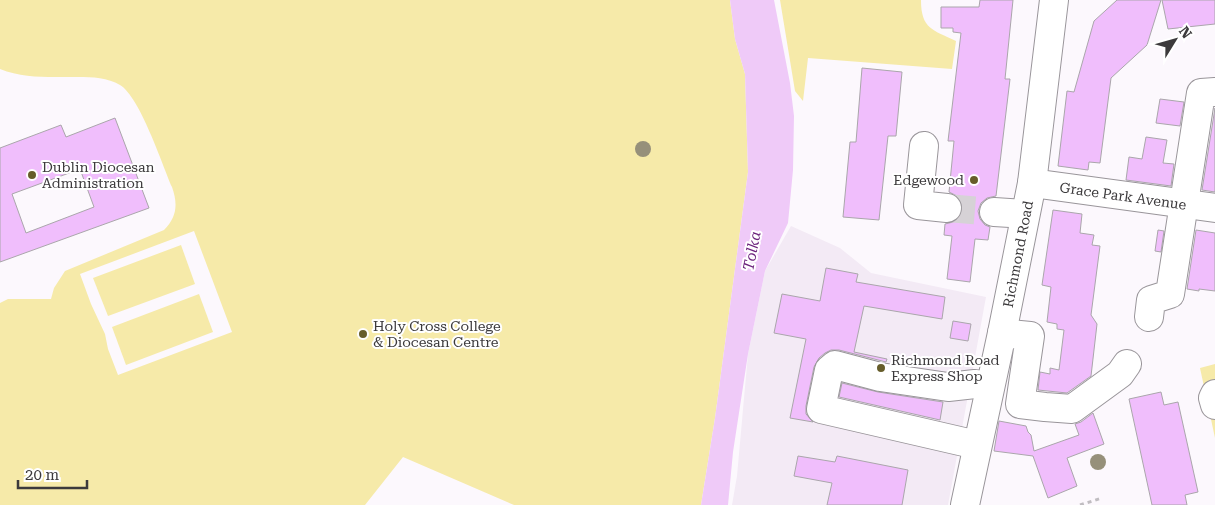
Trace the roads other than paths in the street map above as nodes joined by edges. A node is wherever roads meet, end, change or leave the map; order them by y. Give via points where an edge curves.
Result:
1 (1054, 0) edge
2 (1215, 92) edge
3 (924, 146) dead end
4 (1032, 183) junction
5 (1184, 204) junction
6 (947, 208) tunnel mouth
7 (1215, 208) edge
8 (994, 212) tunnel mouth
9 (1026, 214) junction
10 (1149, 317) dead end
11 (1002, 334) junction
12 (1127, 364) dead end
13 (990, 386) junction
14 (1215, 394) edge
15 (1215, 405) edge
16 (978, 445) junction
17 (965, 505) edge

1 - 4 street, Richmond Road
2 - 5 street via 1201,93
3 - 6 street via 918,206
4 - 5 street, Grace Park Avenue
4 - 9 street, Richmond Road
5 - 7 street, Grace Park Avenue
5 - 10 street via 1170,294 1151,300
8 - 9 street
9 - 11 street, Richmond Road
11 - 12 street via 1030,336 1020,404 1072,408 1120,374
11 - 13 street, Richmond Road
13 - 16 street, Richmond Road
13 - 16 street via 948,387 880,377 835,365 829,370 821,409
14 - 15 street
16 - 17 street, Richmond Road

